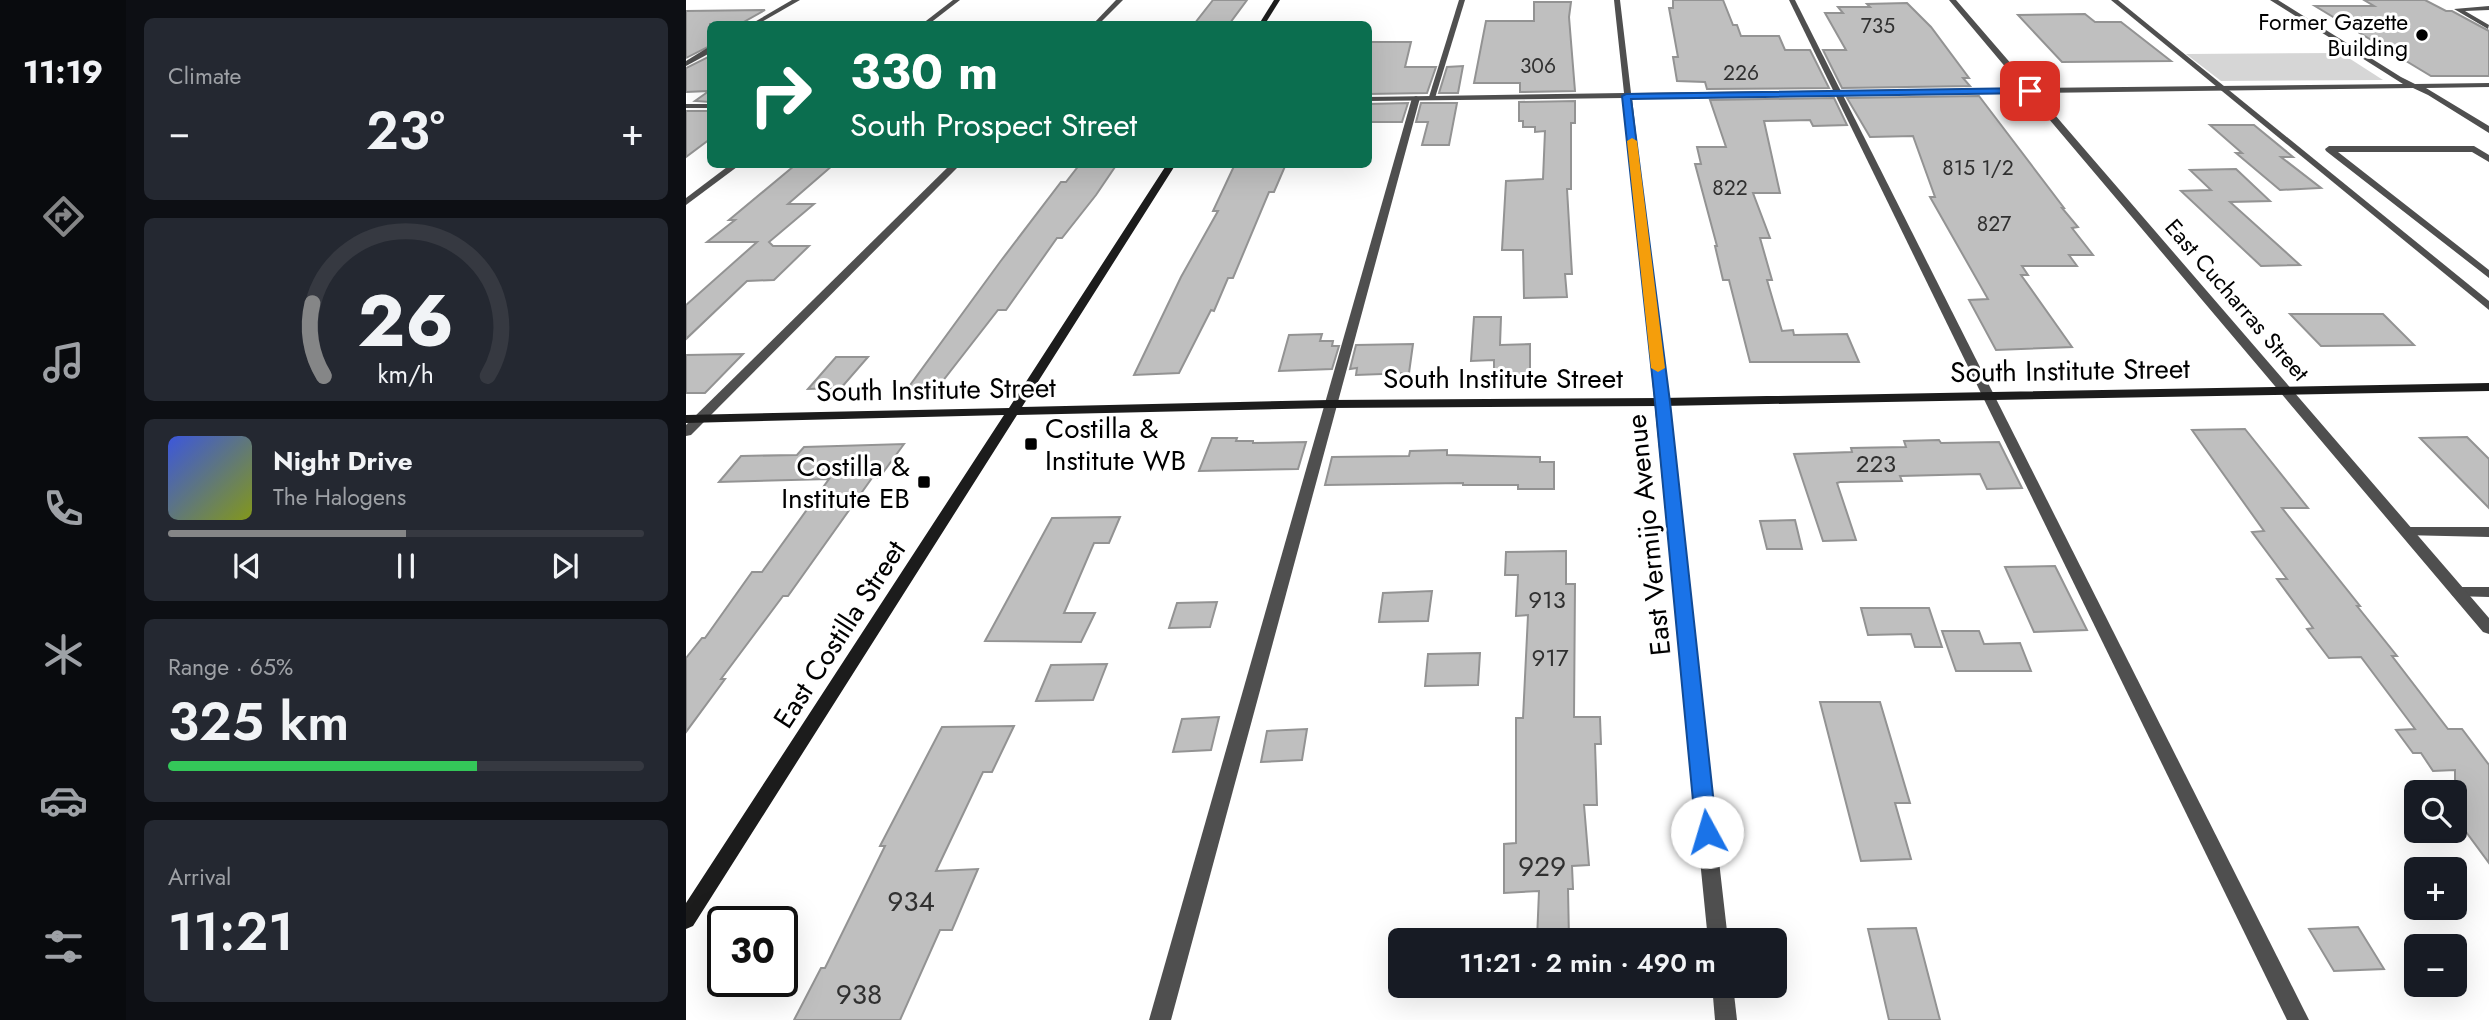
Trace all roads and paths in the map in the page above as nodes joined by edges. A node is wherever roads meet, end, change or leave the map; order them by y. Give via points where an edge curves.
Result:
1 (797, 0) edge
2 (957, 0) edge
3 (1120, 0) edge
4 (1277, 0) edge
5 (1462, 0) edge
6 (1617, 0) edge
7 (1792, 0) edge
8 (1952, 0) edge
9 (2114, 0) edge
10 (2273, 0) edge
11 (2489, 8) edge
12 (759, 21) edge
13 (929, 21) edge
14 (1099, 21) edge
15 (1264, 21) edge
16 (2489, 27) edge
17 (707, 52) edge
18 (686, 64) edge
19 (2489, 85) edge
20 (2413, 86) junction
21 (2221, 89) junction
22 (2030, 91) junction
23 (1838, 94) junction
24 (1626, 96) junction
25 (1424, 98) junction
26 (1372, 99) edge
27 (686, 106) edge
28 (707, 106) edge
29 (2489, 130) edge
30 (2489, 159) edge
31 (732, 168) edge
32 (953, 168) edge
33 (1169, 168) edge
34 (686, 202) edge
35 (2489, 275) edge
36 (2489, 307) edge
37 (784, 335) junction
38 (769, 336) dead end
39 (2489, 387) edge
40 (2287, 391) junction
41 (1989, 396) junction
42 (1662, 402) junction
43 (1329, 404) junction
44 (1014, 412) junction
45 (700, 418) junction
46 (686, 419) edge
47 (686, 432) edge
48 (2407, 532) junction
49 (2489, 532) edge
50 (2458, 592) junction
51 (2489, 592) edge
52 (2489, 628) edge
53 (686, 920) edge
54 (1717, 928) edge
55 (1724, 998) edge
56 (1160, 1020) edge
57 (1726, 1020) edge
58 (2298, 1020) edge

1 - 12 street
2 - 13 street
3 - 14 street
4 - 15 street
5 - 25 street
6 - 24 street, East Vermijo Avenue
7 - 23 street
8 - 22 street, East Cucharras Street
9 - 21 street
10 - 20 street
11 - 16 street via 2457,9
17 - 18 street
19 - 20 street
20 - 21 street
20 - 29 street
21 - 22 street
21 - 36 street
22 - 23 street
22 - 40 street, East Cucharras Street
23 - 24 street
23 - 41 street
24 - 25 street
24 - 42 street, East Vermijo Avenue
25 - 26 street
25 - 43 street
27 - 28 street
30 - 35 street via 2474,149 2329,149
31 - 34 street
32 - 37 street
33 - 44 street, East Costilla Street
37 - 38 street
37 - 45 street
39 - 40 street, South Institute Street
40 - 41 street, South Institute Street
40 - 48 street, East Cucharras Street
41 - 42 street, South Institute Street
41 - 58 street
42 - 43 street, South Institute Street
42 - 54 street, East Vermijo Avenue
43 - 44 street, South Institute Street
43 - 56 street
44 - 45 street, South Institute Street
44 - 53 street, East Costilla Street
45 - 46 street, South Institute Street
45 - 47 street
48 - 49 street
48 - 50 street, East Cucharras Street
50 - 51 street
50 - 52 street, East Cucharras Street
55 - 57 street

